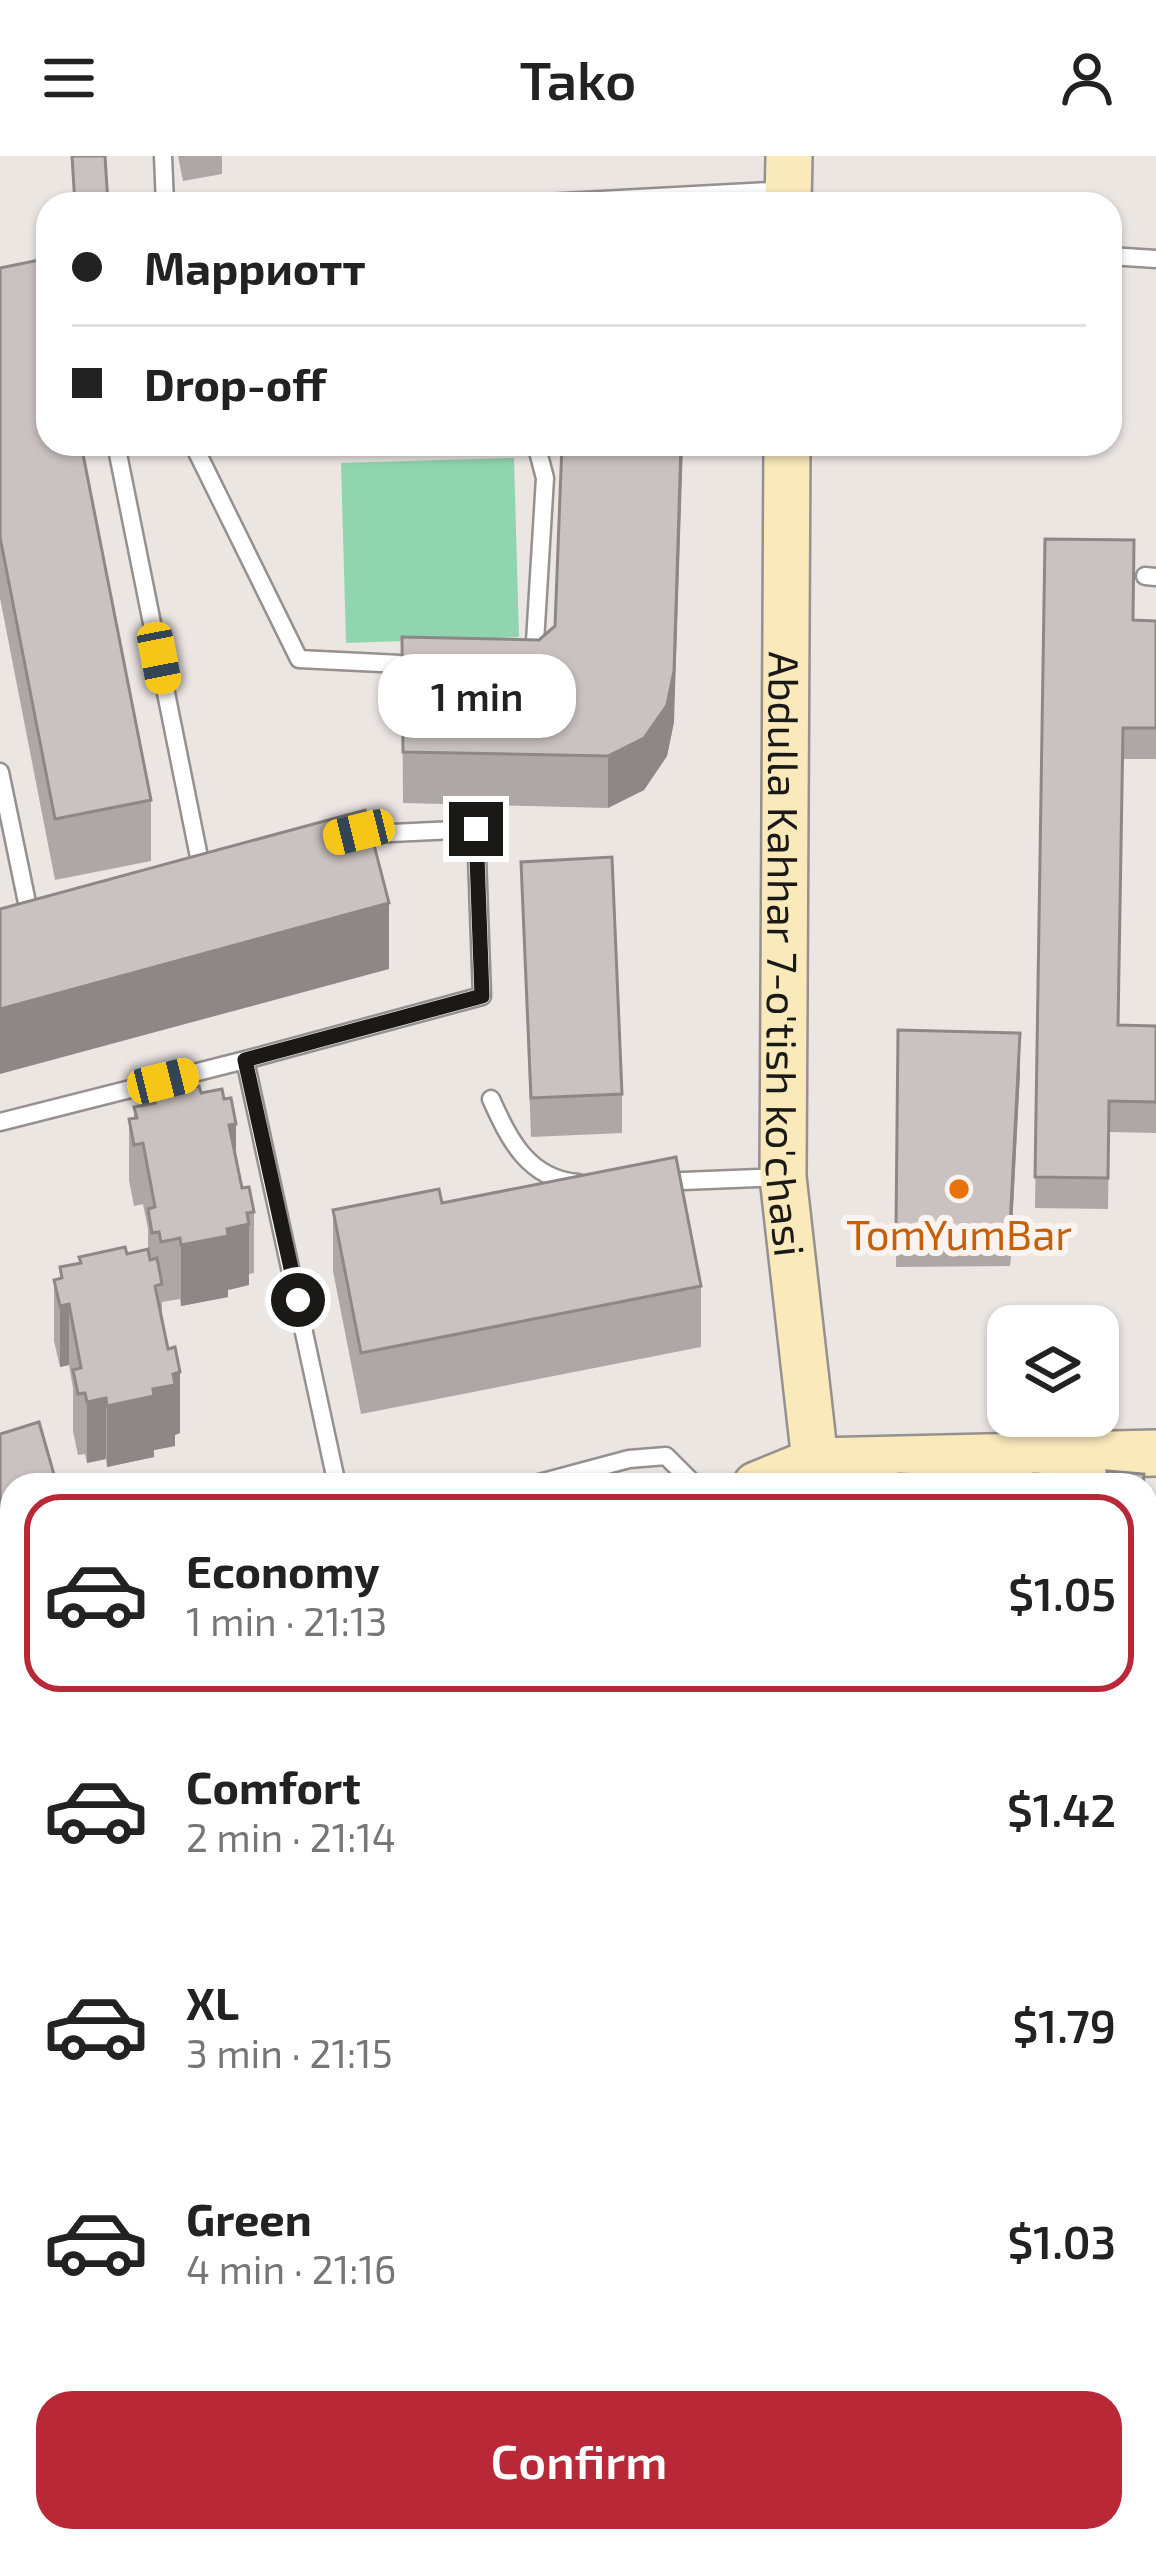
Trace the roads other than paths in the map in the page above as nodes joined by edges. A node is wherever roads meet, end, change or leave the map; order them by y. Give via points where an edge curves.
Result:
1 (163, 156) edge
2 (788, 183) edge
3 (164, 192) edge
4 (676, 192) edge
5 (1122, 257) edge
6 (1156, 259) edge
7 (118, 456) edge
8 (199, 456) edge
9 (539, 456) edge
10 (787, 456) edge
11 (438, 665) edge
12 (502, 667) edge
13 (0, 772) edge
14 (337, 838) edge
15 (224, 866) edge
16 (202, 872) junction
17 (180, 878) edge
18 (53, 916) edge
19 (245, 1060) junction
20 (491, 1099) dead end
21 (0, 1122) edge
22 (783, 1177) junction
23 (610, 1184) edge
24 (631, 1184) edge
25 (1156, 1453) edge
26 (815, 1461) junction
27 (880, 1472) edge
28 (334, 1473) edge
29 (577, 1473) edge
30 (683, 1473) edge
31 (786, 1473) edge

1 - 3 lane
2 - 4 lane
5 - 6 lane
7 - 16 lane
8 - 11 lane via 298,659
9 - 12 lane via 545,478 534,658
10 - 22 street, Abdulla Kahhar 7-o'tish ko'chasi
13 - 18 lane via 24,924
14 - 19 lane via 476,829 482,996
15 - 16 lane
16 - 17 lane
19 - 21 lane
19 - 28 lane
20 - 23 lane via 512,1145 535,1168 564,1182
22 - 24 lane
22 - 26 street, Abdulla Kahhar 7-o'tish ko'chasi
25 - 27 street
26 - 27 street
26 - 31 street
29 - 30 lane via 666,1456

